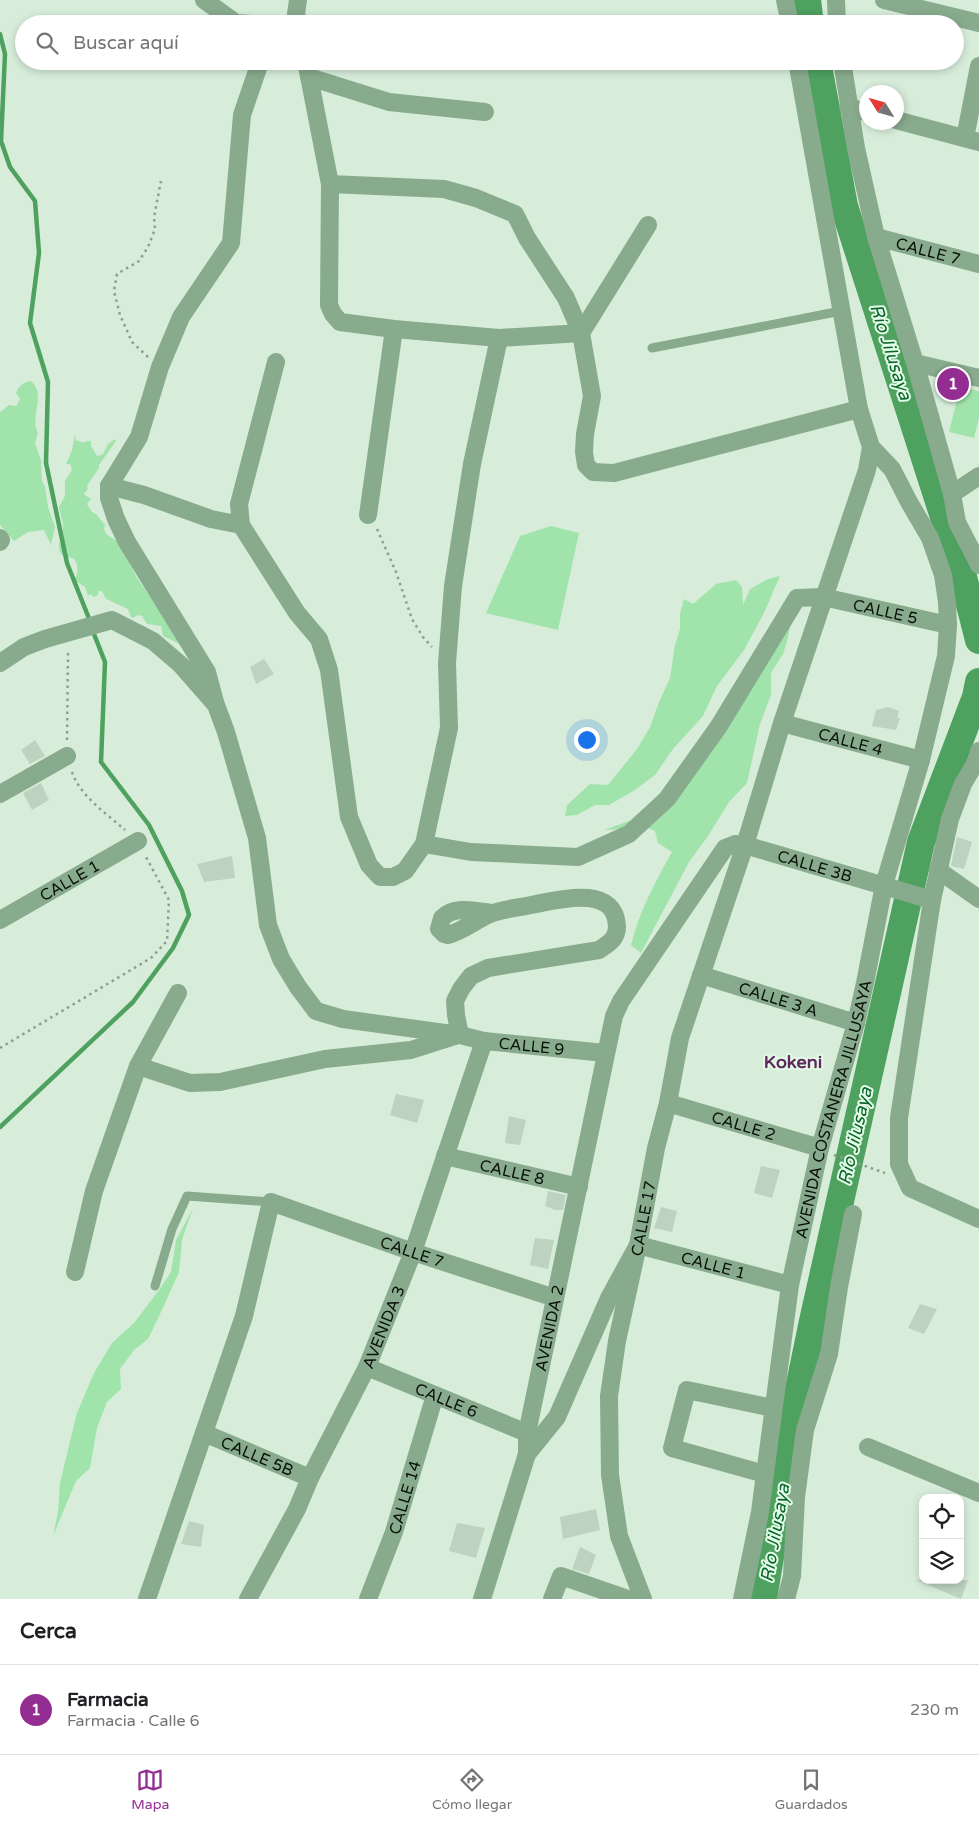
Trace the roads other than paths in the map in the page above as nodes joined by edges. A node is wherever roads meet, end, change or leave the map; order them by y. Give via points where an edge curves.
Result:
1 (204, 0) edge
2 (298, 0) edge
3 (786, 0) edge
4 (836, 0) edge
5 (884, 0) edge
6 (229, 15) edge
7 (296, 15) edge
8 (788, 15) edge
9 (837, 15) edge
10 (946, 15) edge
11 (964, 19) edge
12 (979, 23) edge
13 (979, 66) edge
14 (257, 70) edge
15 (308, 70) edge
16 (310, 70) edge
17 (799, 70) edge
18 (843, 70) edge
19 (848, 107) junction
20 (859, 110) edge
21 (485, 112) dead end
22 (904, 122) edge
23 (972, 140) edge
24 (330, 184) junction
25 (648, 225) dead end
26 (876, 237) junction
27 (979, 264) edge
28 (841, 311) junction
29 (394, 329) junction
30 (581, 333) junction
31 (499, 338) junction
32 (652, 348) dead end
33 (276, 362) dead end
34 (915, 363) junction
35 (979, 378) edge
36 (859, 409) junction
37 (871, 447) junction
38 (979, 476) edge
39 (109, 486) junction
40 (952, 494) junction
41 (368, 515) road end
42 (241, 525) junction
43 (979, 565) edge
44 (823, 597) junction
45 (948, 625) junction
46 (0, 663) edge
47 (216, 705) junction
48 (782, 723) junction
49 (979, 751) edge
50 (67, 756) dead end
51 (921, 760) junction
52 (0, 794) edge
53 (138, 841) dead end
54 (424, 844) junction
55 (745, 845) junction
56 (938, 870) junction
57 (890, 887) junction
58 (925, 898) junction
59 (979, 899) edge
60 (491, 913) dead end
61 (0, 920) edge
62 (701, 974) junction
63 (178, 993) dead end
64 (856, 1023) junction
65 (460, 1034) junction
66 (484, 1042) junction
67 (605, 1053) junction
68 (138, 1066) junction
69 (668, 1103) junction
70 (820, 1148) junction
71 (445, 1156) junction
72 (579, 1187) junction
73 (271, 1202) junction
74 (853, 1214) dead end
75 (979, 1219) edge
76 (638, 1245) junction
77 (413, 1252) junction
78 (75, 1272) dead end
79 (790, 1285) junction
80 (155, 1286) dead end
81 (555, 1298) junction
82 (366, 1367) junction
83 (435, 1395) junction
84 (773, 1408) junction
85 (527, 1433) junction
86 (204, 1434) junction
87 (868, 1447) dead end
88 (526, 1454) junction
89 (765, 1474) junction
90 (310, 1478) junction
91 (979, 1493) edge
92 (146, 1599) edge
93 (248, 1599) edge
94 (368, 1599) edge
95 (482, 1599) edge
96 (552, 1599) edge
97 (628, 1599) edge
98 (643, 1599) edge
99 (742, 1599) edge
100 (786, 1599) edge

1 - 6 street
2 - 7 street
3 - 8 street
4 - 9 street
5 - 10 street
11 - 12 street
13 - 23 street
14 - 39 street via 242,114 231,243 181,317 160,367 139,437
15 - 24 street
16 - 21 street via 390,102
17 - 28 street
18 - 19 street
19 - 20 street
19 - 26 street
22 - 23 street
24 - 29 street via 330,305 333,314 340,322
24 - 30 street via 444,189 515,214 566,298
25 - 30 street
26 - 27 street, CALLE 7
26 - 34 street
28 - 32 lane
28 - 36 street
29 - 31 street
29 - 41 street
30 - 31 street
30 - 36 street via 592,396 584,452 586,465 593,472 614,472
31 - 54 street via 472,464 453,586 447,662 449,728
33 - 42 street via 239,504
34 - 35 street
34 - 40 street
36 - 37 street
37 - 44 street, CALLE 17 via 867,470
37 - 45 street, AVENIDA COSTANERA JILLUSAYA via 892,469 930,538 943,575
38 - 40 street
39 - 42 street via 211,520
39 - 47 street via 109,498 123,534 208,672
40 - 43 street via 957,522
42 - 54 street via 297,613 318,639 329,670 349,817 369,865 380,877 393,878 405,871
44 - 45 street, CALLE 5
44 - 48 street, CALLE 17
44 - 54 street, CALLE 5 via 797,598 719,726 679,783 667,799 629,834 578,857 471,852
45 - 51 street, AVENIDA COSTANERA JILLUSAYA via 946,656
46 - 47 street via 24,647 112,620 153,641 181,665
47 - 65 street, CALLE 9 via 257,838 268,925 281,959 304,995 316,1011 343,1019
48 - 51 street, CALLE 4
48 - 55 street, CALLE 17
49 - 56 street via 950,819
50 - 52 street
51 - 57 street, AVENIDA COSTANERA JILLUSAYA
53 - 61 street, CALLE 1
55 - 57 street, CALLE 3B
55 - 62 street, CALLE 17
55 - 67 street, AVENIDA 2 via 735,844 720,854 621,1001
56 - 58 street
56 - 59 street
57 - 58 street, CALLE 3B
57 - 64 street, AVENIDA COSTANERA JILLUSAYA
58 - 75 street via 900,1118 899,1164 910,1188
60 - 65 street via 581,896 596,899 611,908 617,920 617,934 600,950 488,968 471,976 455,1001
62 - 64 street, CALLE 3 A
62 - 69 street, CALLE 17 via 680,1038
63 - 68 street
64 - 70 street, AVENIDA COSTANERA JILLUSAYA
65 - 66 street, CALLE 9
65 - 68 street via 412,1050 325,1059 220,1082 190,1083
66 - 67 street, CALLE 9
66 - 71 street, AVENIDA 3
67 - 72 street, AVENIDA 2
68 - 78 street via 94,1191
69 - 70 street, CALLE 2
69 - 76 street, CALLE 17
70 - 79 street, AVENIDA COSTANERA JILLUSAYA
71 - 72 street, CALLE 8
71 - 77 street, AVENIDA 3
72 - 81 street, AVENIDA 2
73 - 77 street, CALLE 7
73 - 80 lane via 187,1196 172,1229
73 - 86 street via 244,1316
74 - 100 street via 829,1354 805,1430 796,1497 792,1576
76 - 79 street, CALLE 1
76 - 88 street via 609,1298 557,1417
76 - 98 street, CALLE 17 via 617,1341 609,1396 610,1475 619,1536
77 - 81 street, CALLE 7
77 - 82 street, AVENIDA 3
79 - 84 street, AVENIDA COSTANERA JILLUSAYA
81 - 85 street, AVENIDA 2
82 - 83 street, CALLE 6
82 - 90 street, AVENIDA 3
83 - 85 street, CALLE 6
83 - 94 street, CALLE 14 via 394,1532
84 - 89 street, AVENIDA COSTANERA JILLUSAYA
84 - 89 street via 686,1390 672,1448
85 - 88 street, AVENIDA 2
86 - 90 street, CALLE 5B
86 - 92 street
87 - 91 street
88 - 95 street, AVENIDA 2
89 - 99 street, AVENIDA COSTANERA JILLUSAYA
90 - 93 street, AVENIDA 3 via 297,1509
96 - 97 street via 561,1576

